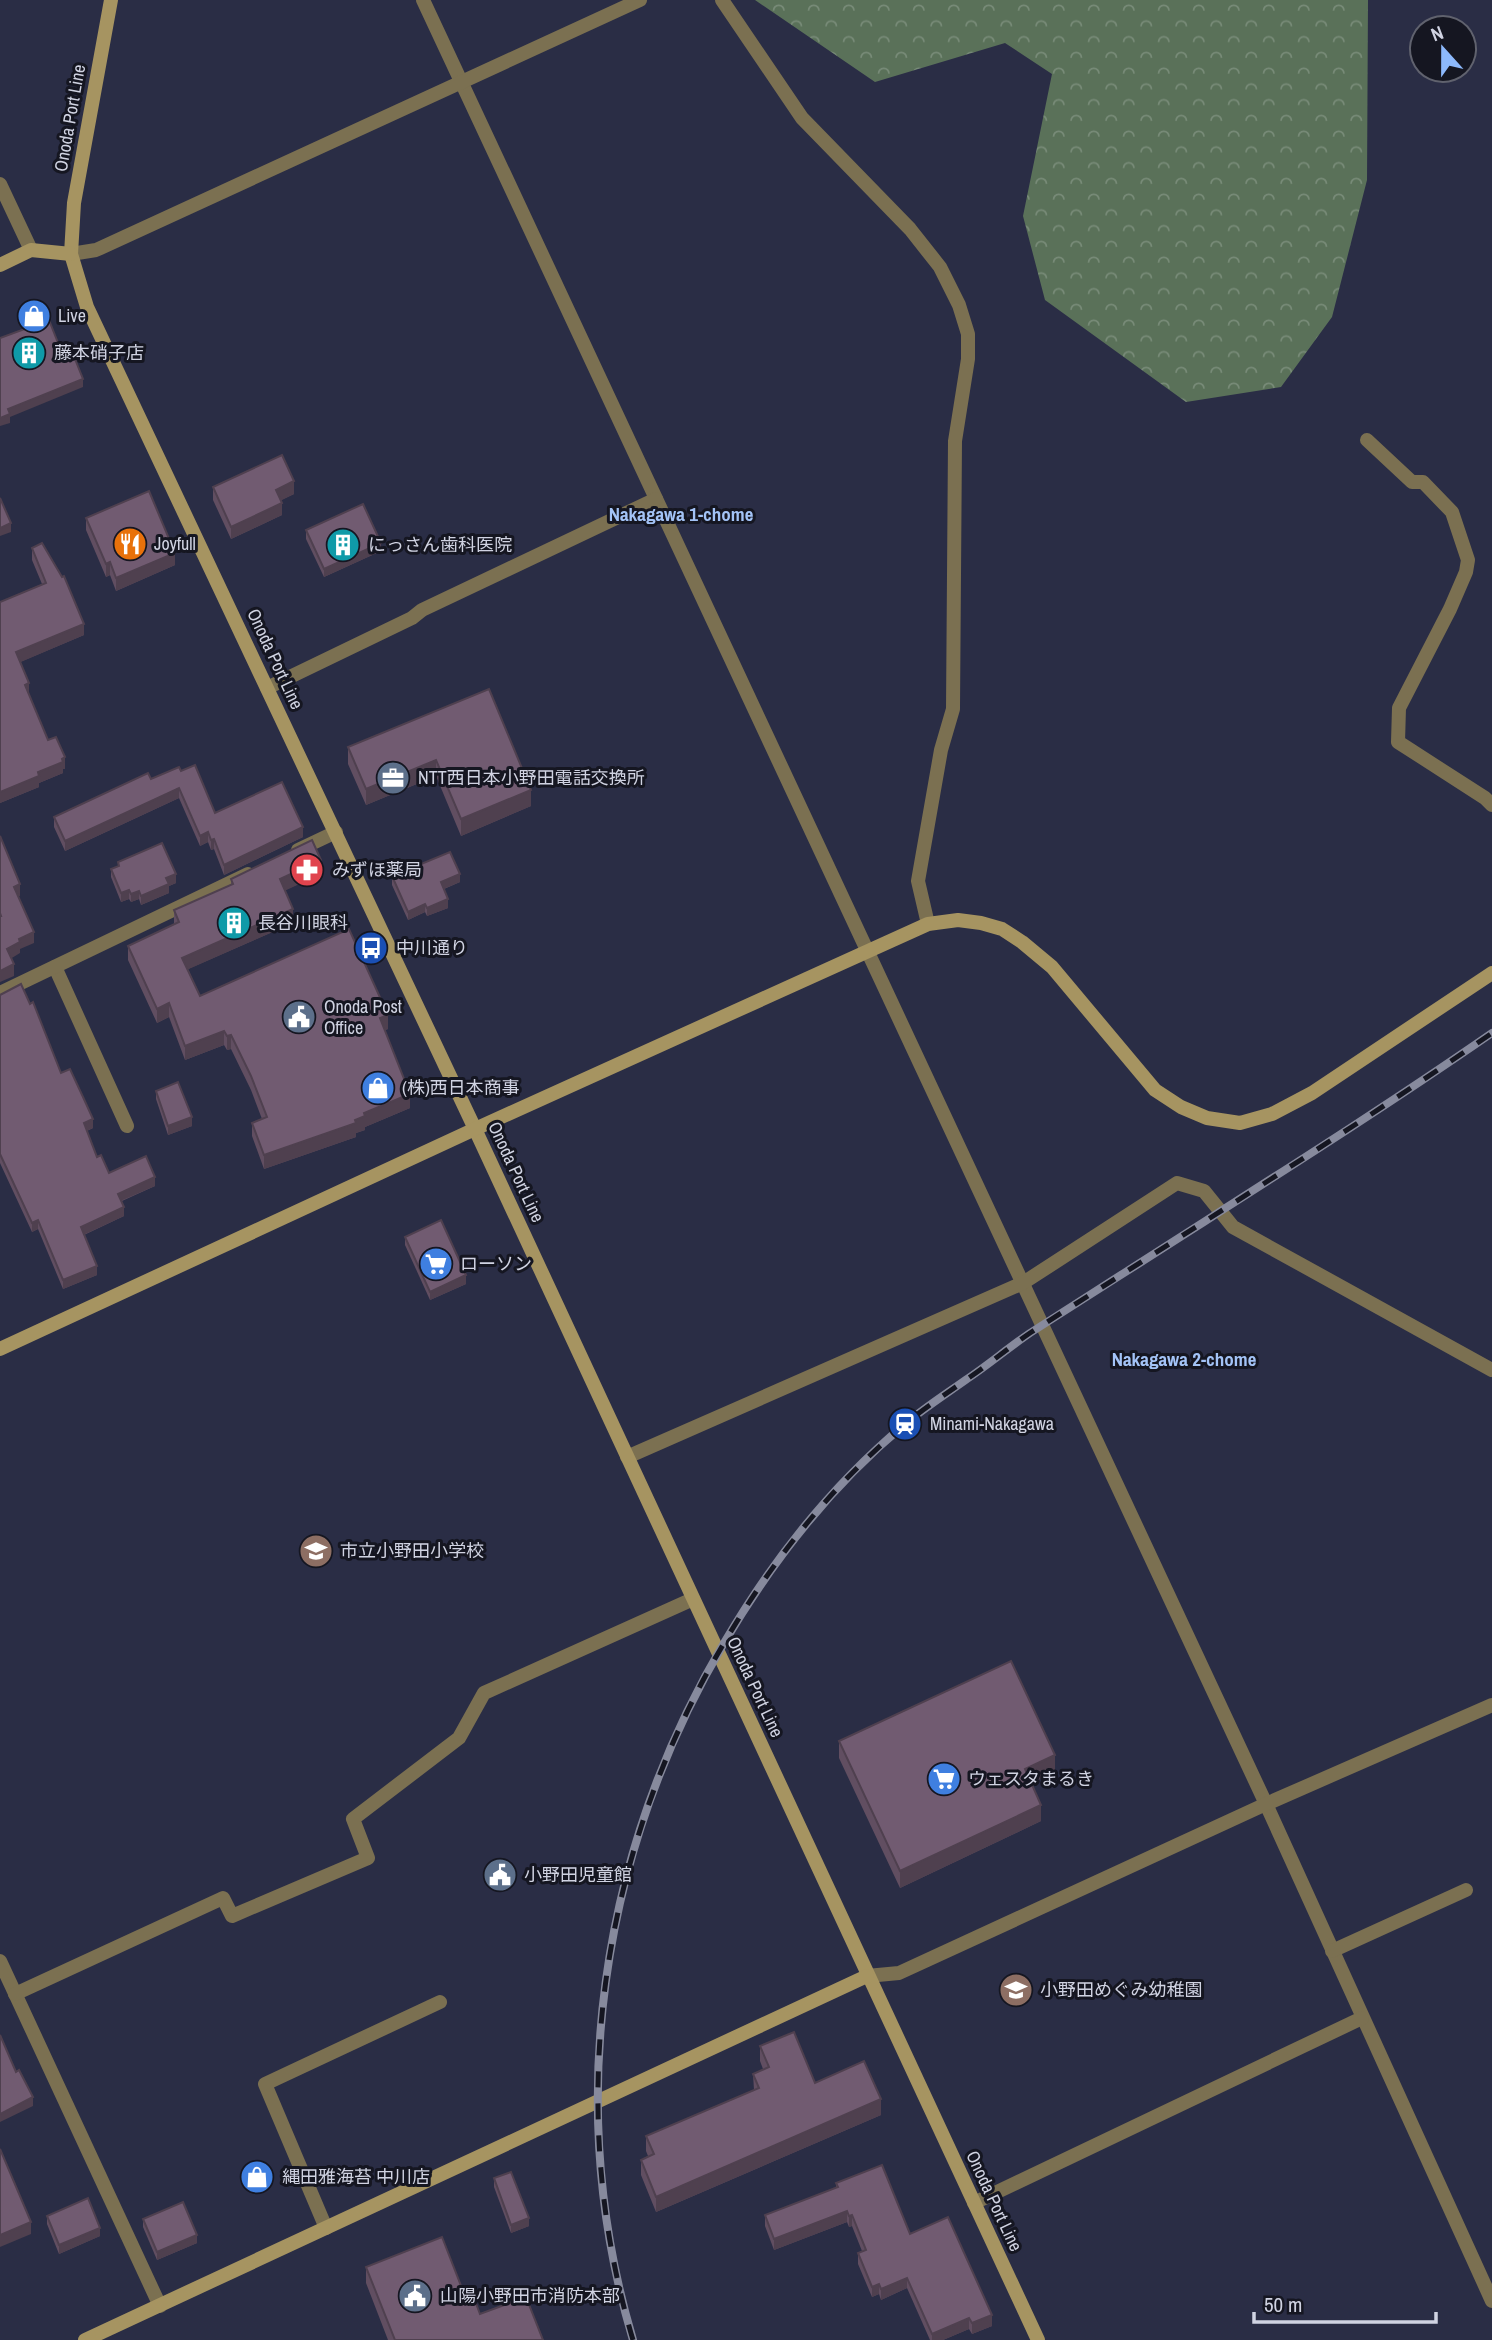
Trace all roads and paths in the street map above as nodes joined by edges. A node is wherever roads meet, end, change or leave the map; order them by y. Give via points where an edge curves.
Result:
1 (111, 0) edge
2 (423, 0) edge
3 (640, 0) edge
4 (722, 0) edge
5 (462, 83) junction
6 (0, 184) edge
7 (31, 250) junction
8 (71, 254) junction
9 (0, 265) edge
10 (1367, 440) dead end
11 (656, 499) junction
12 (267, 688) junction
13 (1492, 805) edge
14 (335, 832) junction
15 (287, 856) edge
16 (262, 867) edge
17 (928, 924) junction
18 (867, 951) junction
19 (55, 967) junction
20 (1492, 972) edge
21 (0, 993) edge
22 (127, 1126) dead end
23 (475, 1129) junction
24 (1023, 1283) junction
25 (0, 1349) edge
26 (1492, 1370) edge
27 (627, 1457) junction
28 (693, 1599) junction
29 (1492, 1705) edge
30 (1266, 1804) junction
31 (1466, 1890) dead end
32 (1332, 1951) junction
33 (0, 1961) edge
34 (867, 1976) junction
35 (15, 1994) junction
36 (440, 2002) dead end
37 (1362, 2018) junction
38 (974, 2203) junction
39 (326, 2228) junction
40 (1492, 2301) edge
41 (160, 2306) junction
42 (86, 2340) edge
43 (1038, 2340) edge

1 - 8 street, Onoda Port Line via 74,202
2 - 5 street
3 - 5 street
4 - 17 street via 803,118 910,229 940,267 968,334 955,441 953,709 941,750 918,881
5 - 8 street via 96,250
5 - 11 street
6 - 7 street
7 - 8 street
7 - 9 street
8 - 12 street, Onoda Port Line via 88,307
10 - 13 street via 1412,482 1423,482 1452,512 1468,560 1450,609 1399,708 1398,742
11 - 12 street
11 - 18 street
12 - 14 street, Onoda Port Line
14 - 15 street
14 - 23 street, Onoda Port Line
16 - 19 street
17 - 18 street
17 - 20 street via 958,920 1002,929 1052,967 1155,1090 1207,1118 1240,1123 1272,1114 1312,1093
18 - 23 street
18 - 24 street
19 - 21 street
19 - 22 street
23 - 25 street
23 - 27 street, Onoda Port Line
24 - 26 street via 1177,1183 1204,1191 1233,1227
24 - 27 street
24 - 30 street
27 - 28 street, Onoda Port Line
28 - 34 street, Onoda Port Line
28 - 35 street via 484,1693 459,1738 353,1819 368,1858 232,1916 223,1898
29 - 30 street
30 - 32 street
30 - 34 street via 899,1973
31 - 32 street
32 - 37 street
33 - 35 street
34 - 38 street, Onoda Port Line
34 - 39 street
35 - 41 street
36 - 39 street via 265,2084
37 - 38 street
37 - 40 street
38 - 43 street, Onoda Port Line
39 - 41 street
41 - 42 street

